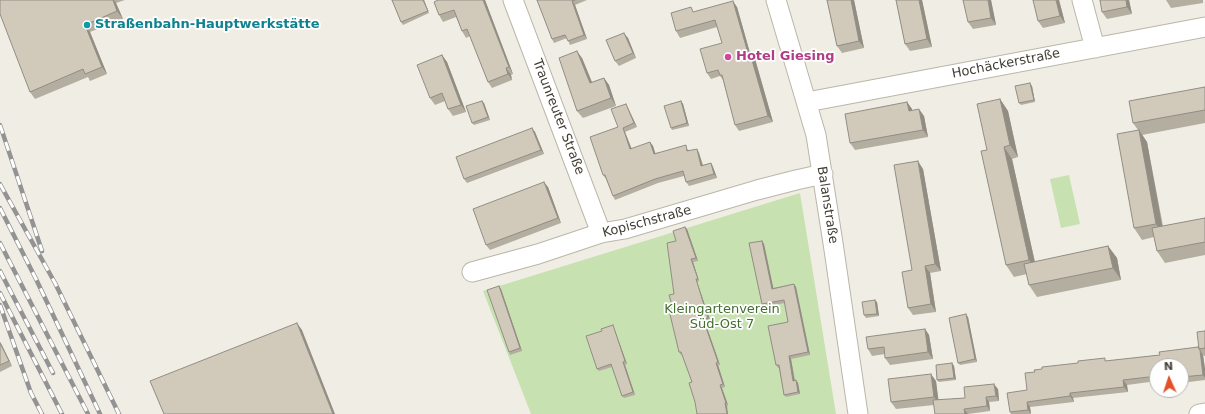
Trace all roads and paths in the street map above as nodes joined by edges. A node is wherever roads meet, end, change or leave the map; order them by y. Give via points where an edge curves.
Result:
1 (513, 0) edge
2 (776, 0) edge
3 (1082, 0) edge
4 (1205, 27) edge
5 (1095, 48) junction
6 (807, 102) junction
7 (823, 174) junction
8 (602, 234) junction
9 (472, 272) dead end
10 (1205, 413) edge
11 (858, 414) edge
12 (1199, 414) edge

1 - 8 street, Traunreuter Straße
2 - 6 street, Balanstraße
3 - 5 street
4 - 5 street, Hochäckerstraße
5 - 6 street, Hochäckerstraße
6 - 7 street, Balanstraße
7 - 8 street, Kopischstraße
7 - 11 street, Balanstraße
8 - 9 street, Kopischstraße
10 - 12 street

